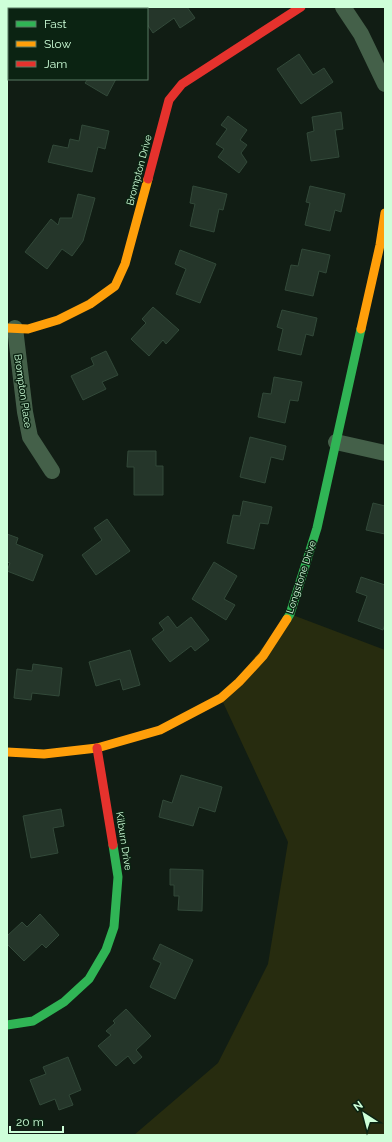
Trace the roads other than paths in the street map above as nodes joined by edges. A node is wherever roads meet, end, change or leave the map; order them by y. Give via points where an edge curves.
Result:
1 (301, 7) edge
2 (343, 7) edge
3 (385, 84) edge
4 (385, 213) edge
5 (11, 328) edge
6 (336, 442) junction
7 (385, 453) edge
8 (52, 471) dead end
9 (97, 748) junction
10 (7, 752) edge
11 (7, 1025) edge

1 - 5 street, Brompton Drive via 182,84 169,100 125,264 115,286 90,304 58,320 28,329
2 - 3 street via 361,34
4 - 6 street, Longstone Drive
5 - 8 street, Brompton Place via 30,437
6 - 7 street
6 - 9 street, Longstone Drive via 317,528 290,614 263,656 221,698 160,730
9 - 10 street, Longstone Drive via 44,754
9 - 11 street, Kilburn Drive via 118,877 114,927 106,950 89,979 64,1002 33,1021

